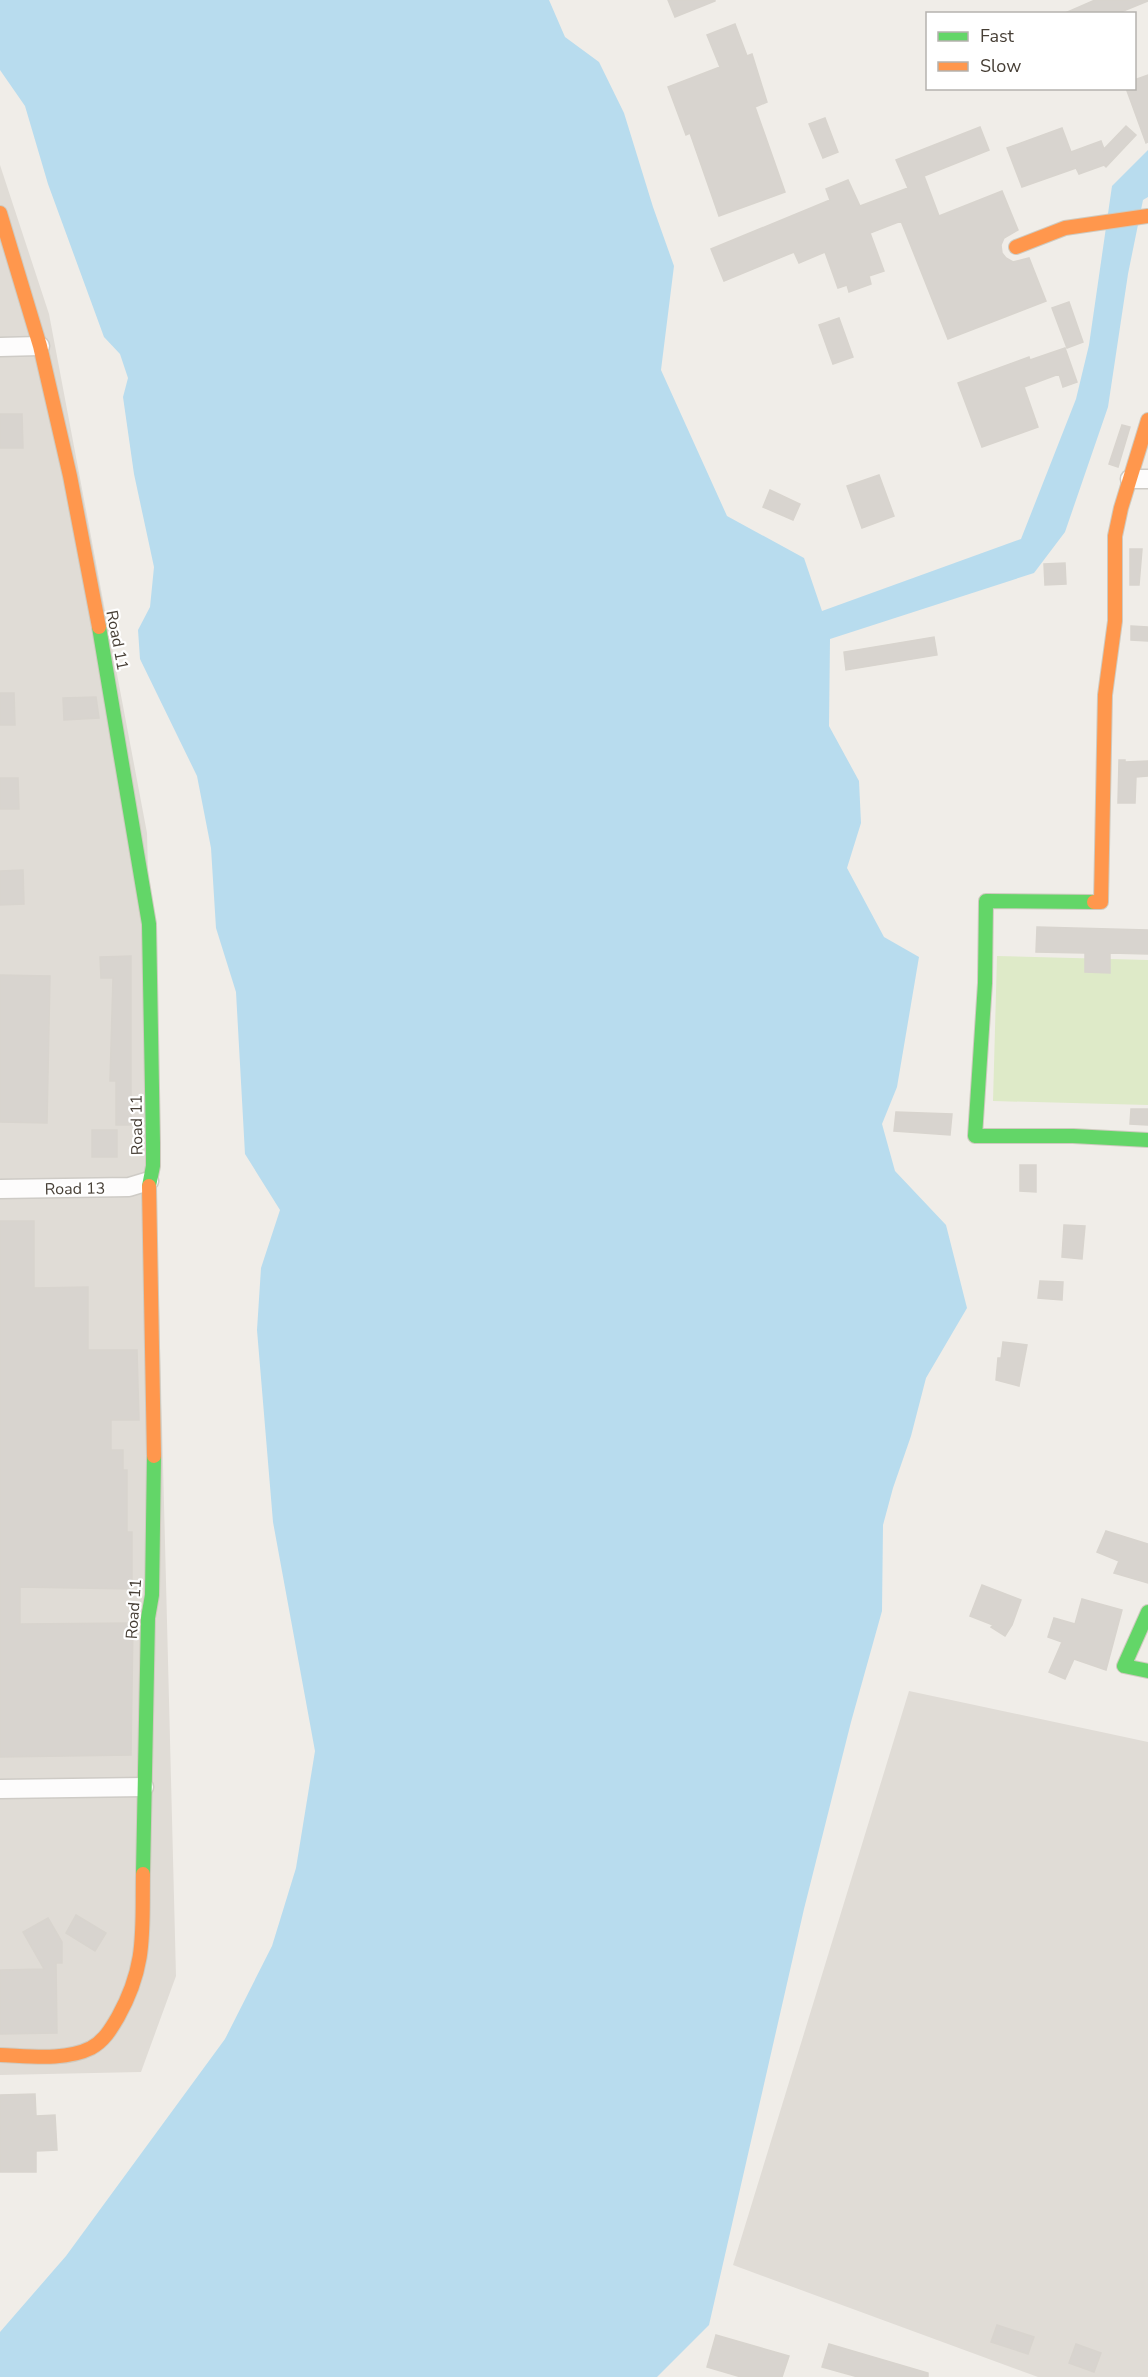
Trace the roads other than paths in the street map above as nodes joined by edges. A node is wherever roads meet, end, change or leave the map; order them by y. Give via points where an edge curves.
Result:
1 (0, 213) edge
2 (1148, 216) edge
3 (1016, 247) dead end
4 (40, 346) junction
5 (0, 347) edge
6 (1148, 420) edge
7 (1139, 479) edge
8 (1148, 1140) edge
9 (149, 1181) junction
10 (0, 1189) edge
11 (1148, 1612) edge
12 (1148, 1671) edge
13 (144, 1787) junction
14 (0, 1789) edge
15 (0, 2055) edge

1 - 4 street, Road 11
2 - 3 street via 1065,228
4 - 5 street
4 - 9 street, Road 11 via 90,581 149,924 153,1166
6 - 7 street
7 - 8 street via 1121,508 1115,536 1115,621 1106,695 1101,902 986,901 975,1136
9 - 10 street, Road 13 via 129,1187
9 - 13 street, Road 11 via 154,1430
11 - 12 street via 1124,1666
13 - 14 street
13 - 15 street, Road 11 via 142,1950 139,1976 130,1998 101,2041 87,2049 65,2055

